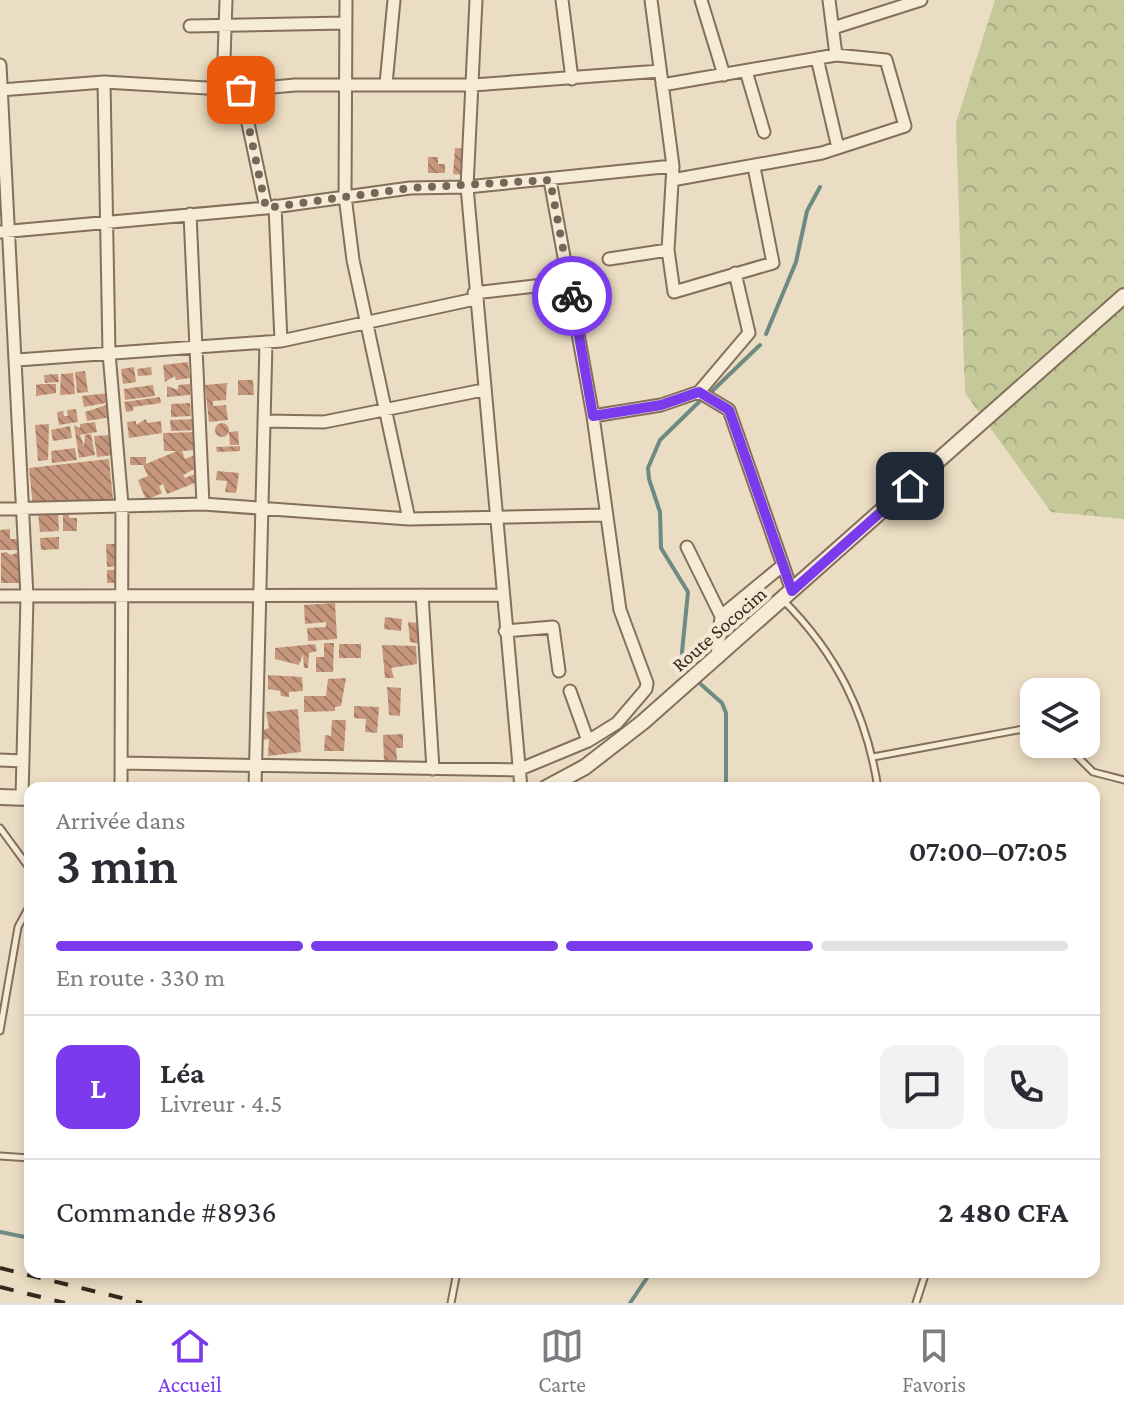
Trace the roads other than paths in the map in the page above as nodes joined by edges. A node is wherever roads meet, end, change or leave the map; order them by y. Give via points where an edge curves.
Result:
1 (226, 0) edge
2 (346, 0) edge
3 (394, 0) edge
4 (476, 0) edge
5 (562, 0) edge
6 (651, 0) edge
7 (701, 0) edge
8 (829, 0) edge
9 (921, 0) edge
10 (345, 23) junction
11 (227, 24) junction
12 (190, 26) dead end
13 (833, 28) junction
14 (836, 55) junction
15 (817, 58) junction
16 (0, 65) edge
17 (660, 71) junction
18 (746, 71) junction
19 (724, 75) junction
20 (572, 79) junction
21 (104, 82) junction
22 (343, 84) junction
23 (386, 84) junction
24 (473, 85) junction
25 (662, 85) junction
26 (223, 89) junction
27 (1, 90) edge
28 (241, 90) junction
29 (764, 132) dead end
30 (838, 148) junction
31 (673, 166) junction
32 (754, 167) junction
33 (550, 180) junction
34 (672, 180) junction
35 (467, 187) junction
36 (345, 196) junction
37 (270, 207) junction
38 (190, 214) junction
39 (104, 222) junction
40 (5, 231) edge
41 (668, 250) junction
42 (609, 259) dead end
43 (735, 273) junction
44 (570, 282) junction
45 (475, 296) junction
46 (1124, 296) edge
47 (364, 323) junction
48 (281, 341) junction
49 (266, 342) junction
50 (198, 347) junction
51 (109, 353) junction
52 (17, 360) junction
53 (483, 390) junction
54 (699, 392) junction
55 (384, 411) junction
56 (593, 416) junction
57 (265, 421) junction
58 (203, 504) junction
59 (122, 505) junction
60 (263, 508) junction
61 (0, 509) edge
62 (24, 511) junction
63 (604, 515) junction
64 (409, 519) junction
65 (495, 520) junction
66 (687, 547) dead end
67 (783, 565) junction
68 (422, 595) junction
69 (502, 595) junction
70 (787, 595) junction
71 (0, 596) edge
72 (261, 596) junction
73 (27, 597) junction
74 (123, 598) junction
75 (721, 616) junction
76 (505, 631) junction
77 (717, 658) junction
78 (559, 671) dead end
79 (570, 691) dead end
80 (1020, 730) edge
81 (588, 741) junction
82 (873, 757) junction
83 (1079, 758) edge
84 (0, 760) edge
85 (23, 761) junction
86 (121, 763) junction
87 (255, 766) junction
88 (433, 769) junction
89 (518, 770) junction
90 (1124, 780) edge
91 (25, 782) edge
92 (121, 782) edge
93 (255, 782) edge
94 (520, 782) edge
95 (558, 782) edge
96 (877, 782) edge
97 (0, 797) edge
98 (24, 798) edge
99 (0, 828) edge
100 (24, 861) edge
101 (24, 916) edge
102 (0, 1031) edge
103 (0, 1156) edge
104 (24, 1158) edge
105 (456, 1278) edge
106 (924, 1278) edge
107 (451, 1303) edge
108 (916, 1303) edge

1 - 11 street
2 - 10 street
3 - 23 street
4 - 24 street
5 - 20 street
6 - 17 street
7 - 19 street
8 - 13 street
9 - 13 street
10 - 11 street
10 - 22 street
11 - 12 street
11 - 26 street
13 - 14 street
14 - 15 street
14 - 30 street via 888,61 905,126
15 - 18 street
15 - 30 street
16 - 27 street
17 - 20 street
17 - 25 street
18 - 19 street
18 - 29 street
19 - 25 street
20 - 24 street
21 - 26 street
21 - 27 street
21 - 39 street
22 - 23 street
22 - 28 street
22 - 36 street
23 - 24 street
24 - 35 street
25 - 31 street
26 - 28 street
27 - 40 street
28 - 37 street
30 - 32 street
31 - 33 street
31 - 34 street
32 - 34 street
32 - 43 street via 773,263
33 - 35 street
33 - 44 street
34 - 41 street
35 - 36 street
35 - 45 street
36 - 37 street
36 - 47 street
37 - 38 street
37 - 48 street
38 - 39 street
38 - 50 street
39 - 40 street
39 - 51 street
40 - 52 street
41 - 42 street
41 - 43 street via 674,292
43 - 54 street via 749,333
44 - 45 street
44 - 56 street
45 - 47 street
45 - 53 street
46 - 70 street, Route Sococim
47 - 48 street
47 - 55 street
48 - 49 street
49 - 50 street
49 - 57 street
50 - 51 street
50 - 58 street
51 - 52 street
51 - 59 street
52 - 62 street
53 - 55 street
53 - 65 street
54 - 56 street via 661,405
54 - 67 street via 729,410
55 - 57 street via 324,422
55 - 64 street
56 - 63 street
57 - 60 street
58 - 59 street
58 - 60 street
59 - 62 street
59 - 74 street
60 - 64 street
60 - 72 street
61 - 62 street
62 - 73 street
63 - 65 street
63 - 81 street via 620,610 647,686 617,723
64 - 65 street
65 - 69 street
66 - 75 street
67 - 70 street
67 - 75 street
68 - 69 street
68 - 72 street
68 - 88 street
69 - 76 street
70 - 77 street, Route Sococim
70 - 82 lane via 854,697
71 - 73 street
72 - 74 street
72 - 87 street
73 - 74 street
73 - 85 street
74 - 86 street
75 - 77 street
76 - 78 street via 553,627
76 - 89 street
77 - 95 street, Route Sococim via 612,748
79 - 81 street
80 - 82 lane
81 - 89 street
82 - 96 lane
83 - 90 lane via 1093,772
84 - 85 street
85 - 91 street
86 - 87 street
86 - 92 street
87 - 88 street
87 - 93 street
88 - 89 street
89 - 94 street
97 - 98 street
99 - 100 lane
101 - 102 lane
103 - 104 lane
105 - 107 lane
106 - 108 lane

